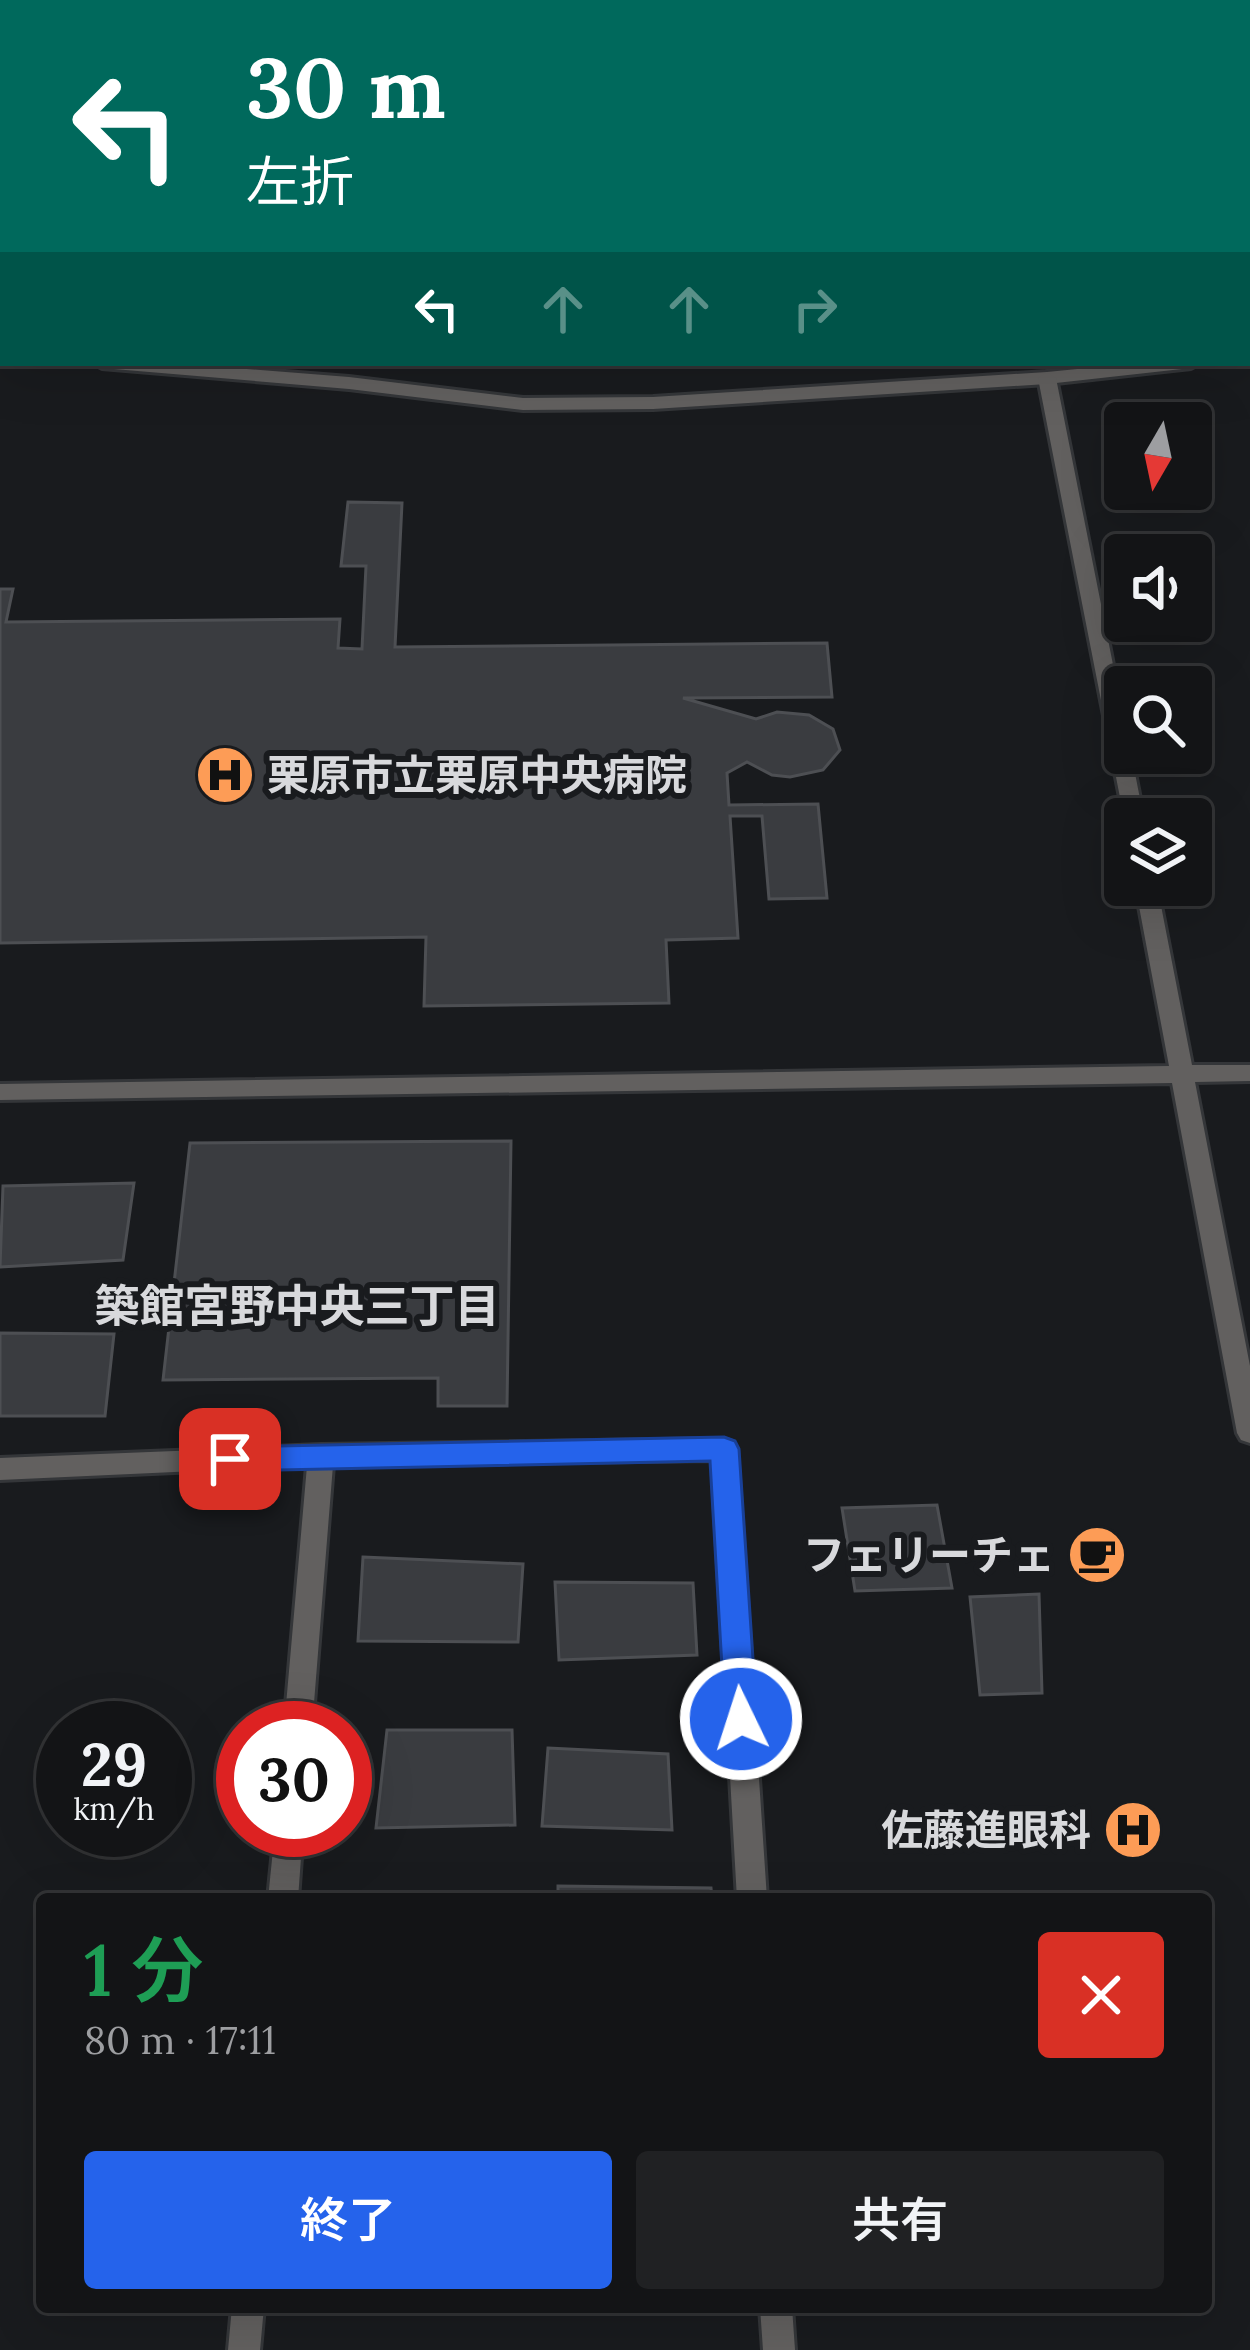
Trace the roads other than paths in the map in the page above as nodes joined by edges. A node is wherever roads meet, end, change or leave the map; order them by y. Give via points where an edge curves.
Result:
1 (139, 366) edge
2 (999, 366) edge
3 (1162, 366) edge
4 (1047, 378) junction
5 (1009, 380) junction
6 (1129, 798) edge
7 (1150, 906) edge
8 (1250, 1073) edge
9 (1183, 1074) junction
10 (0, 1092) edge
11 (1250, 1433) edge
12 (321, 1455) junction
13 (0, 1469) edge
14 (300, 1701) edge
15 (287, 1857) edge
16 (284, 1893) edge
17 (752, 1893) edge
18 (247, 2313) edge
19 (776, 2313) edge
20 (244, 2350) edge
21 (779, 2350) edge

1 - 5 street via 523,404
2 - 5 street
3 - 4 street
4 - 5 street
4 - 6 street
7 - 9 street
8 - 9 street
9 - 10 street
9 - 11 street
12 - 13 street
12 - 14 street
12 - 17 street via 724,1449
15 - 16 street
18 - 20 street
19 - 21 street

